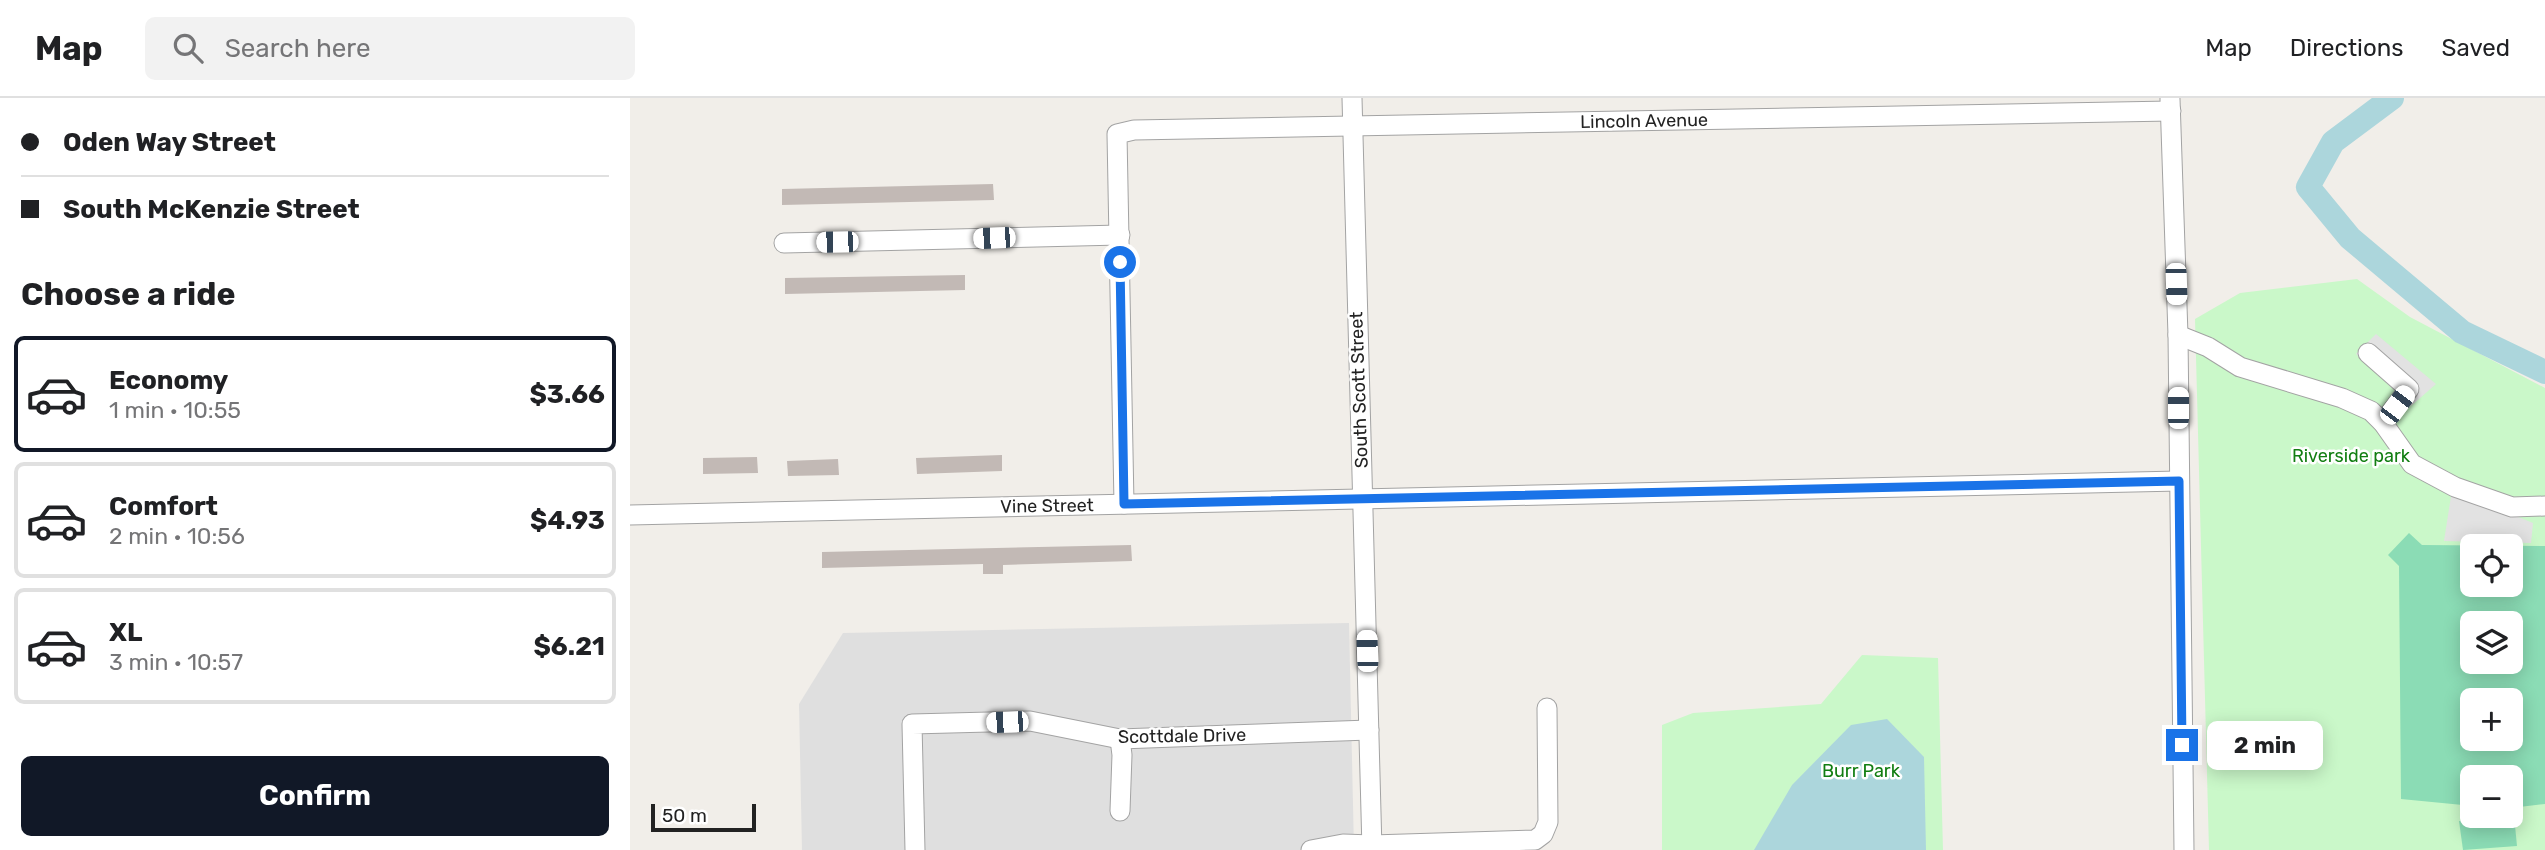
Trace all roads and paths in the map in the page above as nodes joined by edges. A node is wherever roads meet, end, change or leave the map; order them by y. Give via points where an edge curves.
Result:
1 (1352, 98) edge
2 (2171, 104) edge
3 (1352, 126) junction
4 (1120, 235) junction
5 (784, 243) dead end
6 (2178, 335) junction
7 (2368, 353) dead end
8 (2383, 423) junction
9 (2179, 481) junction
10 (1362, 499) junction
11 (1124, 504) junction
12 (2545, 506) edge
13 (630, 516) edge
14 (1547, 708) dead end
15 (1369, 730) junction
16 (1120, 739) junction
17 (1120, 811) dead end
18 (1372, 848) edge
19 (915, 850) edge
20 (1311, 850) edge
21 (2183, 850) edge

1 - 3 street, South Scott Street
2 - 3 street, Lincoln Avenue
2 - 6 street
3 - 4 street, Lincoln Avenue via 1117,134
3 - 10 street, South Scott Street
4 - 5 street
4 - 11 street
6 - 8 street via 2240,367 2343,398 2371,411
6 - 9 street
7 - 8 street via 2409,389
8 - 12 street via 2412,464 2431,476 2512,508
9 - 10 street, Vine Street
9 - 21 street
10 - 11 street, Vine Street
10 - 15 street, South Scott Street
11 - 13 street, Vine Street
14 - 18 street via 1548,822 1544,834 1535,840
15 - 16 street, Scottdale Drive
15 - 18 street, South Scott Street
16 - 17 street
16 - 19 street, Scottdale Drive via 1038,722 912,724
18 - 20 street via 1343,844

